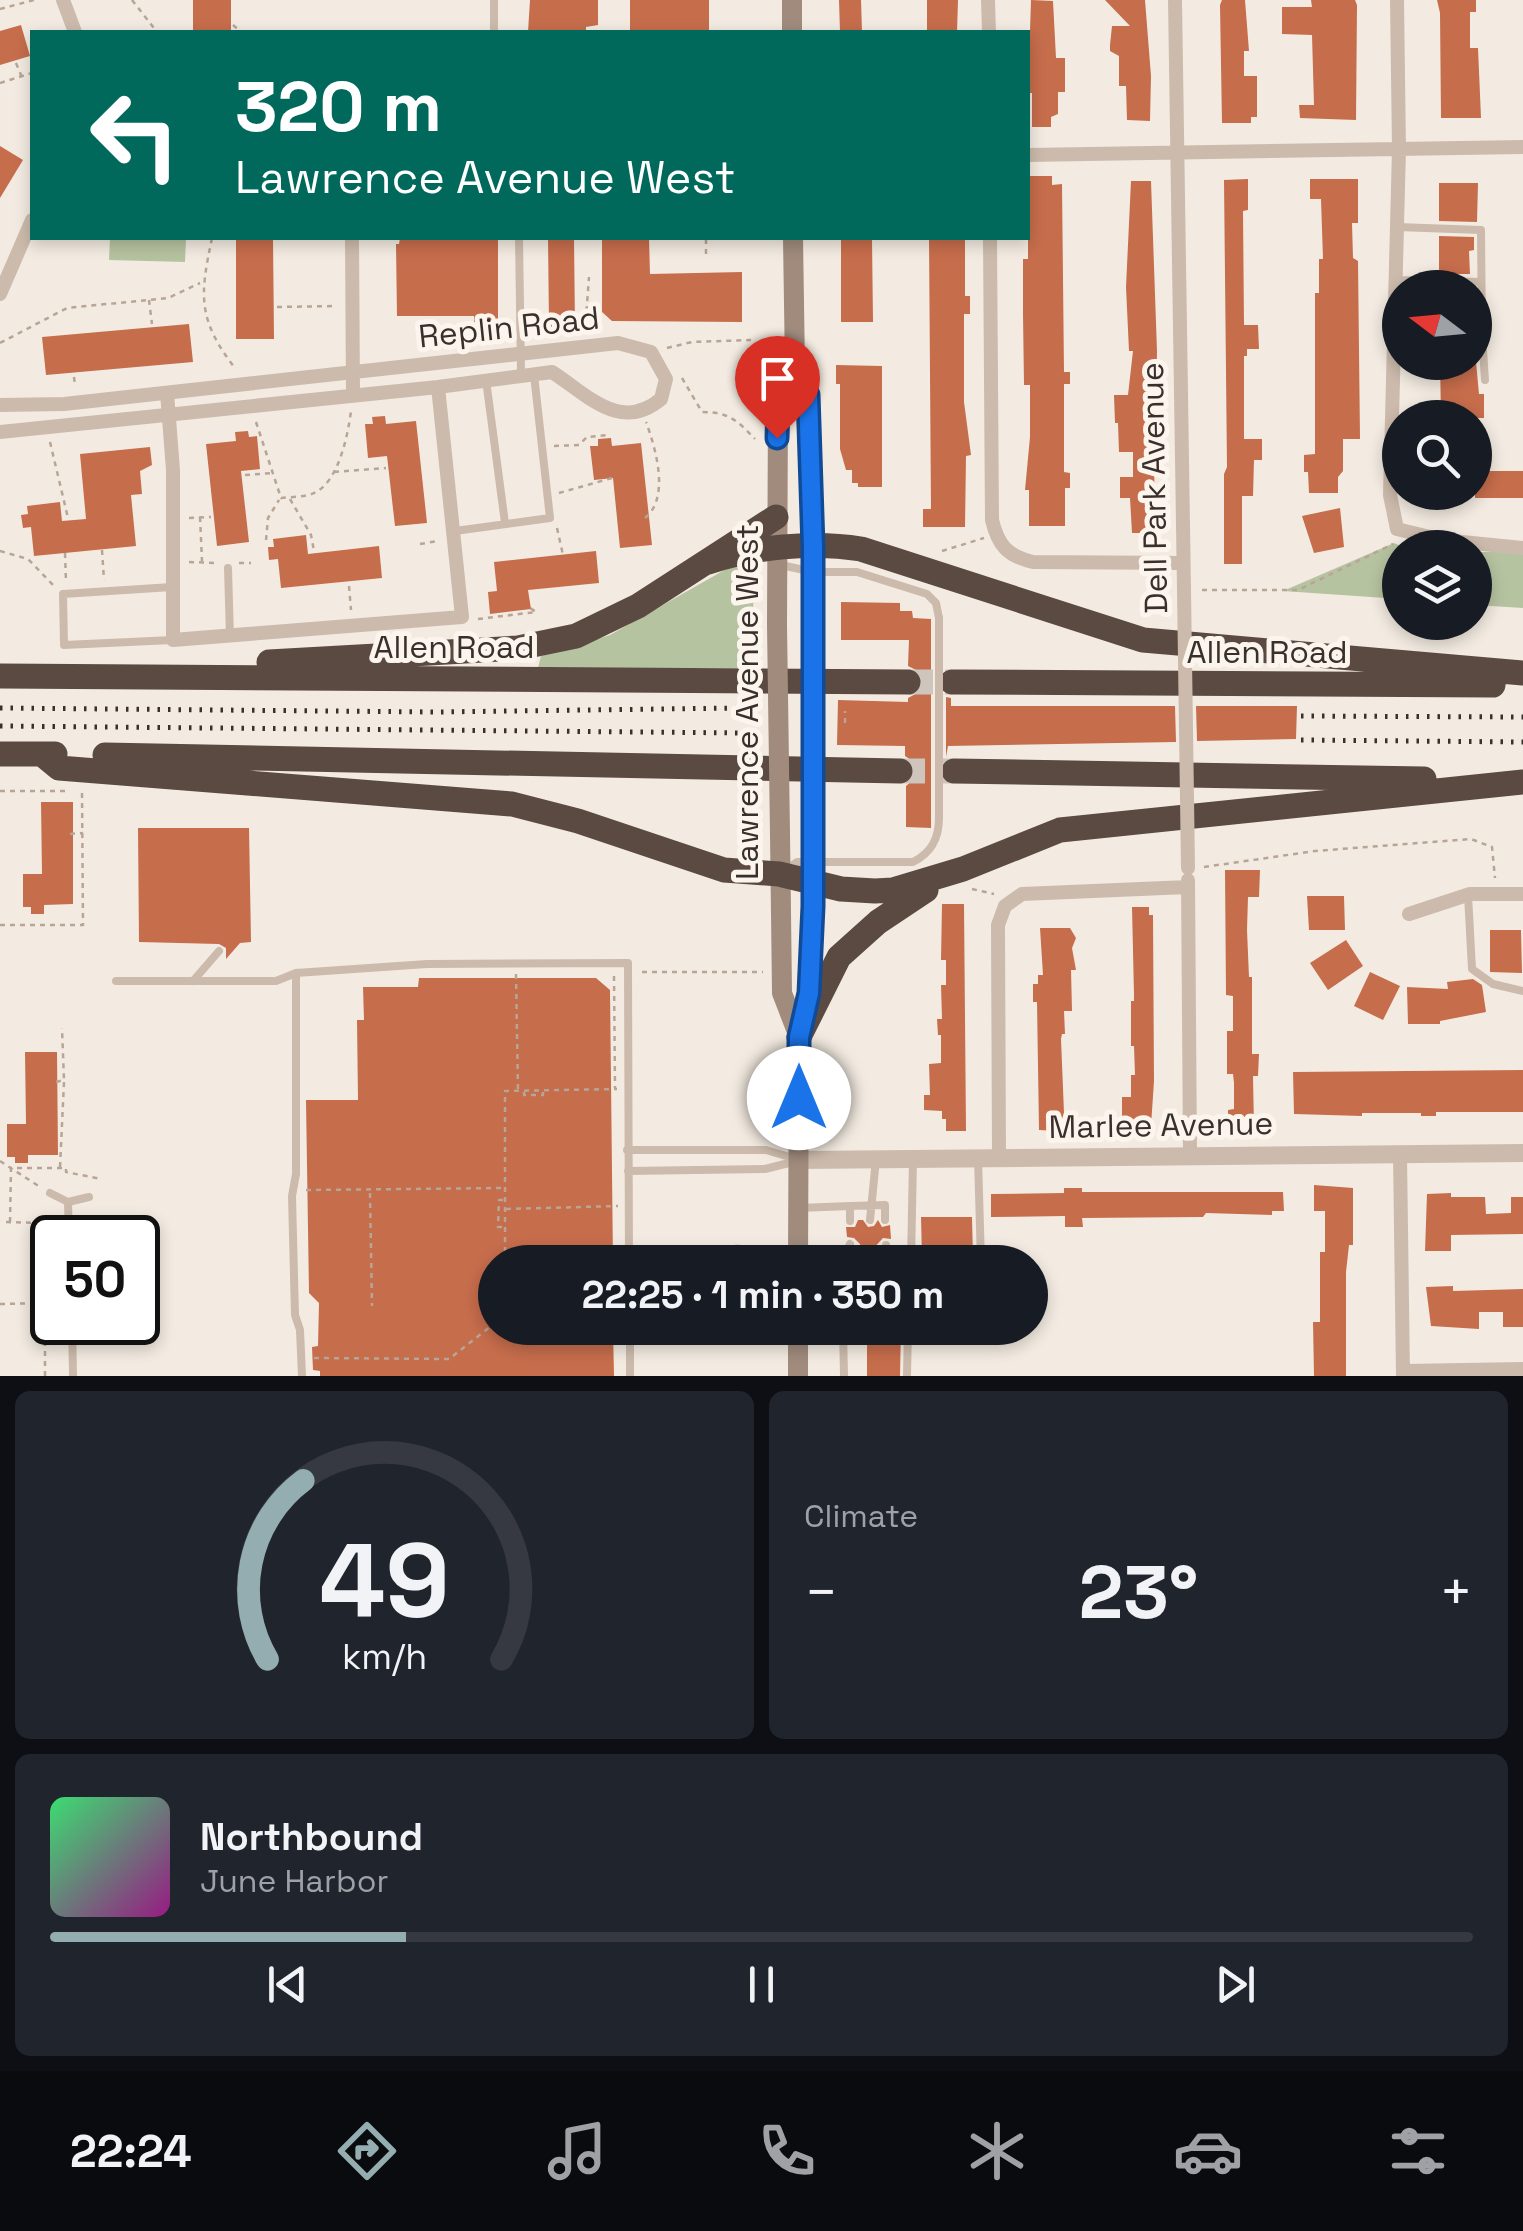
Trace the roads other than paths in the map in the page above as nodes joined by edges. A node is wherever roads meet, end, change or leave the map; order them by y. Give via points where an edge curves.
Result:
1 (63, 0) edge
2 (494, 0) edge
3 (792, 0) edge
4 (988, 0) edge
5 (1176, 0) edge
6 (1397, 0) edge
7 (74, 30) edge
8 (494, 30) edge
9 (792, 30) edge
10 (989, 30) edge
11 (1523, 148) edge
12 (1399, 149) junction
13 (1176, 153) junction
14 (1030, 155) edge
15 (30, 225) edge
16 (1397, 227) junction
17 (352, 240) edge
18 (519, 240) edge
19 (793, 240) edge
20 (990, 240) edge
21 (1396, 270) edge
22 (1481, 270) edge
23 (0, 294) edge
24 (520, 352) junction
25 (795, 368) junction
26 (352, 371) junction
27 (528, 374) junction
28 (486, 380) junction
29 (1395, 380) edge
30 (438, 387) junction
31 (167, 393) junction
32 (353, 394) junction
33 (0, 405) edge
34 (169, 414) junction
35 (0, 432) edge
36 (776, 517) junction
37 (505, 524) junction
38 (455, 535) junction
39 (1521, 548) edge
40 (776, 557) junction
41 (813, 560) junction
42 (708, 562) junction
43 (1182, 564) junction
44 (232, 566) road end
45 (172, 587) junction
46 (230, 637) junction
47 (174, 640) junction
48 (1523, 672) edge
49 (0, 676) edge
50 (40, 676) junction
51 (908, 682) tunnel mouth
52 (952, 682) tunnel mouth
53 (1523, 686) edge
54 (0, 754) edge
55 (42, 754) junction
56 (900, 770) tunnel mouth
57 (954, 771) tunnel mouth
58 (1523, 782) edge
59 (962, 869) junction
60 (813, 872) junction
61 (779, 874) junction
62 (1188, 888) junction
63 (1468, 895) junction
64 (1523, 896) edge
65 (1409, 914) dead end
66 (219, 951) dead end
67 (296, 973) junction
68 (193, 980) junction
69 (116, 981) dead end
70 (1523, 992) edge
71 (799, 1037) junction
72 (627, 1150) junction
73 (1523, 1153) edge
74 (1190, 1154) junction
75 (1400, 1154) junction
76 (999, 1157) junction
77 (978, 1158) junction
78 (876, 1159) junction
79 (913, 1159) junction
80 (800, 1160) junction
81 (628, 1171) junction
82 (50, 1194) road end
83 (89, 1197) dead end
84 (68, 1202) junction
85 (850, 1206) junction
86 (871, 1206) junction
87 (799, 1208) junction
88 (68, 1215) edge
89 (870, 1220) dead end
90 (885, 1220) dead end
91 (850, 1221) dead end
92 (629, 1245) edge
93 (798, 1245) edge
94 (911, 1245) edge
95 (981, 1245) edge
96 (72, 1345) edge
97 (630, 1345) edge
98 (798, 1345) edge
99 (843, 1345) edge
100 (908, 1345) edge
101 (1523, 1369) edge
102 (1403, 1374) edge
103 (73, 1376) edge
104 (302, 1376) edge
105 (630, 1376) edge
106 (798, 1376) edge
107 (844, 1376) edge
108 (907, 1376) edge

1 - 7 street
2 - 8 lane
3 - 9 main road
4 - 10 street
5 - 13 street, Dell Park Avenue
6 - 12 street
11 - 12 street
12 - 13 street
12 - 16 street
13 - 14 street
13 - 43 street, Dell Park Avenue
15 - 23 street
16 - 21 street
16 - 22 lane via 1481,230
17 - 26 street
18 - 24 lane
19 - 25 main road, Lawrence Avenue West
20 - 43 street via 992,520 1004,550 1033,562
24 - 26 street, Replin Road
24 - 27 lane
24 - 27 street, Replin Road via 618,343 651,352 666,379 661,398 634,414 612,412 552,372
25 - 36 main road, Lawrence Avenue West via 778,404
25 - 41 main road, Lawrence Avenue West via 808,395
26 - 31 street, Replin Road
26 - 32 street
27 - 28 street, Replin Road
27 - 37 lane via 550,518
28 - 30 street, Replin Road
28 - 37 lane
29 - 39 street via 1390,495 1397,529
30 - 32 street, Replin Road
30 - 38 street
31 - 33 street, Replin Road
31 - 34 street
32 - 34 street, Replin Road
34 - 35 street, Replin Road
34 - 45 street
36 - 40 main road, Lawrence Avenue West
36 - 42 highway
37 - 38 lane
38 - 46 street via 462,616
40 - 41 highway
40 - 42 highway via 733,554
40 - 61 main road, Lawrence Avenue West, bridge
41 - 48 highway via 840,546 860,549 1143,640
41 - 60 main road, Lawrence Avenue West, bridge
41 - 60 lane, bridge via 927,594 940,618 939,830 926,856 913,862
42 - 50 highway via 576,636 518,648
43 - 62 street, Dell Park Avenue, bridge via 1196,867
44 - 46 lane
45 - 47 street
45 - 47 lane via 65,594 64,645
46 - 47 street
49 - 50 highway, Allen Road
50 - 51 highway, Allen Road
52 - 53 highway, Allen Road
54 - 55 highway
55 - 56 highway
55 - 61 highway via 59,768 512,804 724,870
57 - 58 highway
58 - 59 highway via 1060,830
59 - 60 highway via 894,890 857,892
59 - 71 highway via 858,937 839,957
60 - 61 highway
60 - 71 main road, Lawrence Avenue West via 809,993
61 - 71 main road, Lawrence Avenue West via 782,993
62 - 74 street, Dell Park Avenue
62 - 76 street via 1022,894 1005,906 998,925
63 - 64 street
63 - 65 street
63 - 70 lane via 1472,968 1493,984
66 - 68 lane
67 - 68 lane via 276,981
67 - 72 lane via 428,964 628,963
67 - 104 lane via 292,1196
68 - 69 lane
71 - 80 main road, Lawrence Avenue West
72 - 80 lane via 766,1150
72 - 81 lane
73 - 75 street, Marlee Avenue
74 - 75 street, Marlee Avenue
74 - 76 street, Marlee Avenue
75 - 102 street
76 - 77 street, Marlee Avenue
77 - 79 street, Marlee Avenue
77 - 95 lane
78 - 79 street, Marlee Avenue
78 - 80 street, Marlee Avenue
78 - 86 lane
79 - 94 lane
80 - 81 lane via 765,1169
80 - 87 main road, Lawrence Avenue West
81 - 92 lane
82 - 84 lane
83 - 84 lane
84 - 88 lane
85 - 86 lane
85 - 87 lane
85 - 91 lane
86 - 89 lane
86 - 90 lane via 885,1205
87 - 93 main road, Lawrence Avenue West
96 - 103 lane
97 - 105 lane
98 - 106 main road
99 - 107 lane
100 - 108 lane
101 - 102 street

